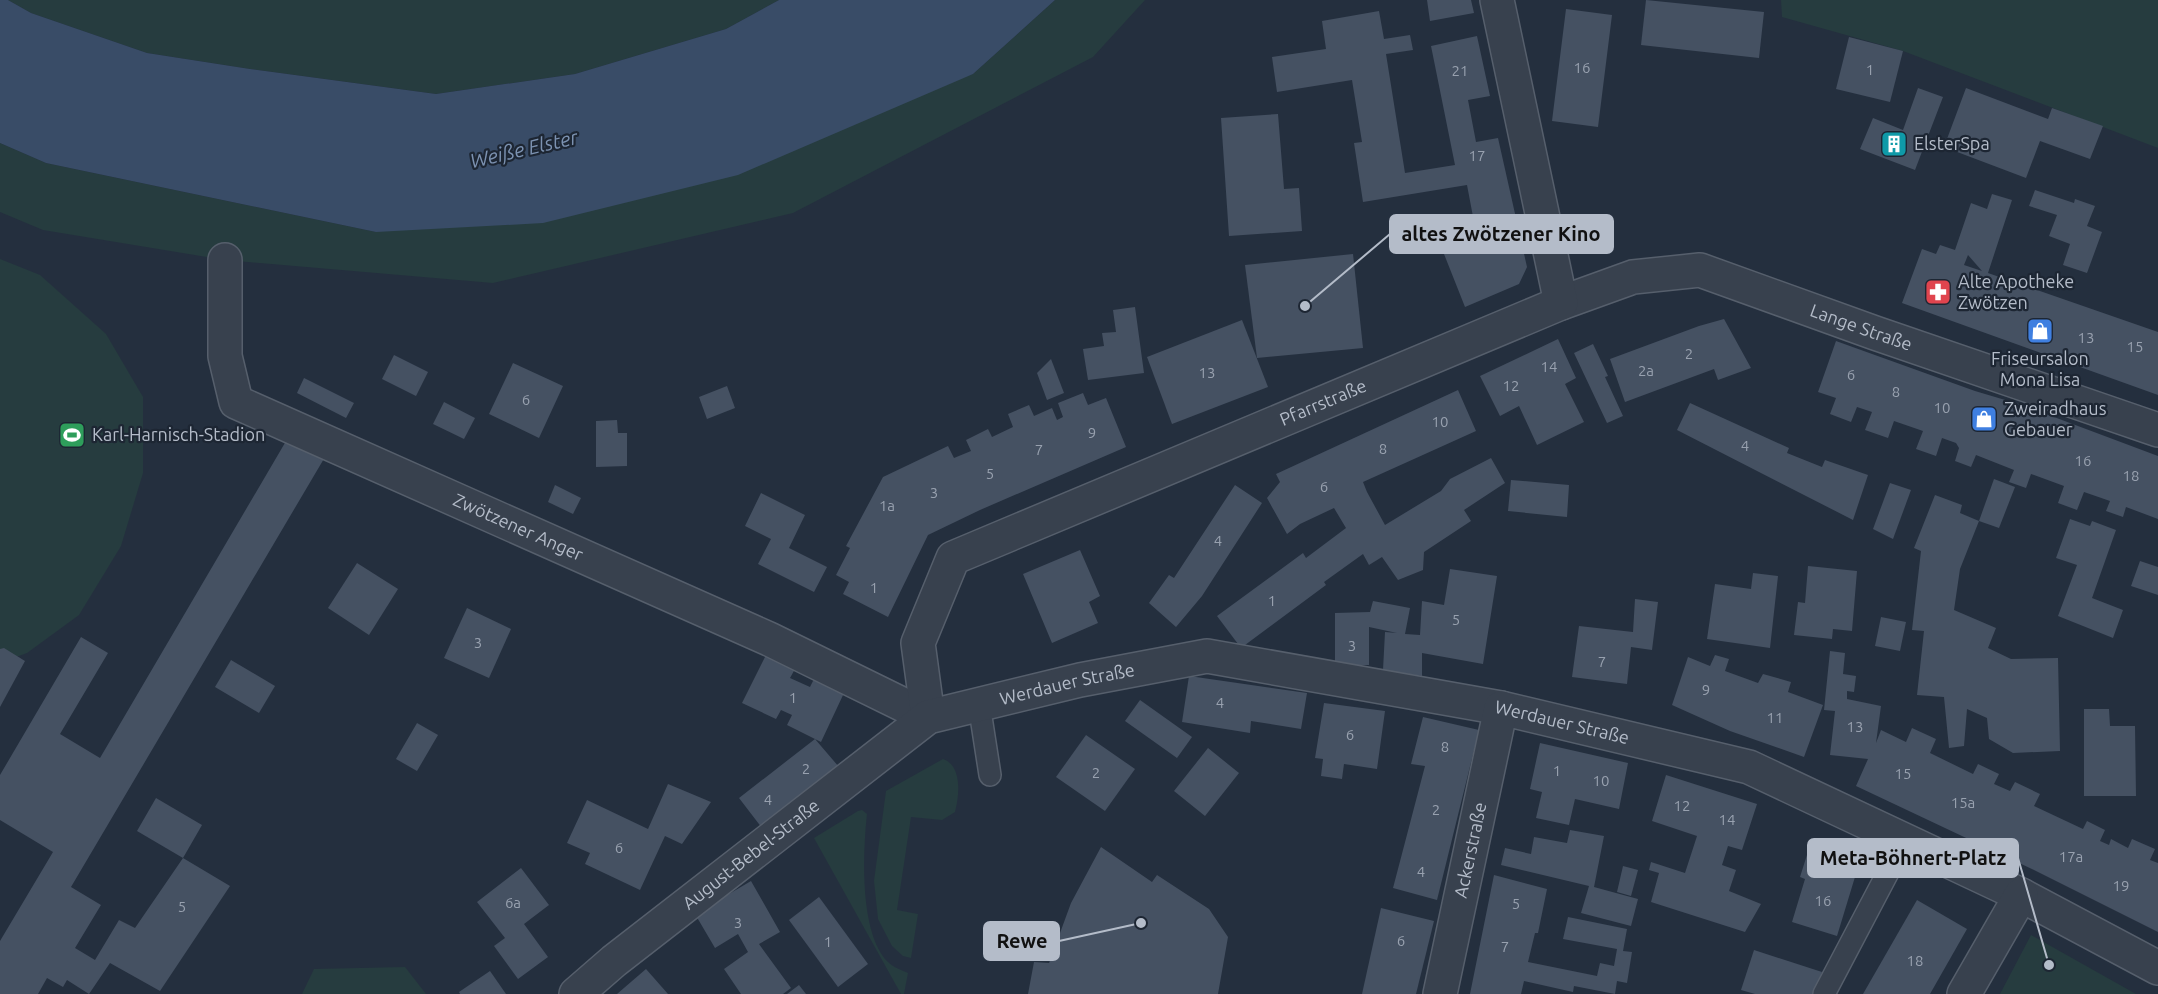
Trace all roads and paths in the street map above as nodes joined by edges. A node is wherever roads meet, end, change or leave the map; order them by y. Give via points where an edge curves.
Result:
1 (1497, 0) edge
2 (225, 260) dead end
3 (1561, 303) junction
4 (2158, 430) edge
5 (979, 705) junction
6 (1501, 708) junction
7 (928, 717) junction
8 (990, 775) dead end
9 (1905, 840) junction
10 (2021, 895) junction
11 (2158, 968) edge
12 (576, 994) edge
13 (1440, 994) edge
14 (1824, 994) edge
15 (1964, 994) edge

1 - 3 street
2 - 7 street, Zwötzener Anger via 225,356 236,402 769,639
3 - 4 street, Lange Straße via 1633,278 1700,270
3 - 7 street, Pfarrstraße via 953,558 918,643
5 - 6 street, Werdauer Straße via 1080,680 1208,656
5 - 7 street, Werdauer Straße
5 - 8 lane
6 - 9 street, Werdauer Straße via 1749,767
6 - 13 street, Ackerstraße
7 - 12 street, August-Bebel-Straße
9 - 10 street, Werdauer Straße
9 - 14 lane
10 - 11 street, Werdauer Straße
10 - 15 street

